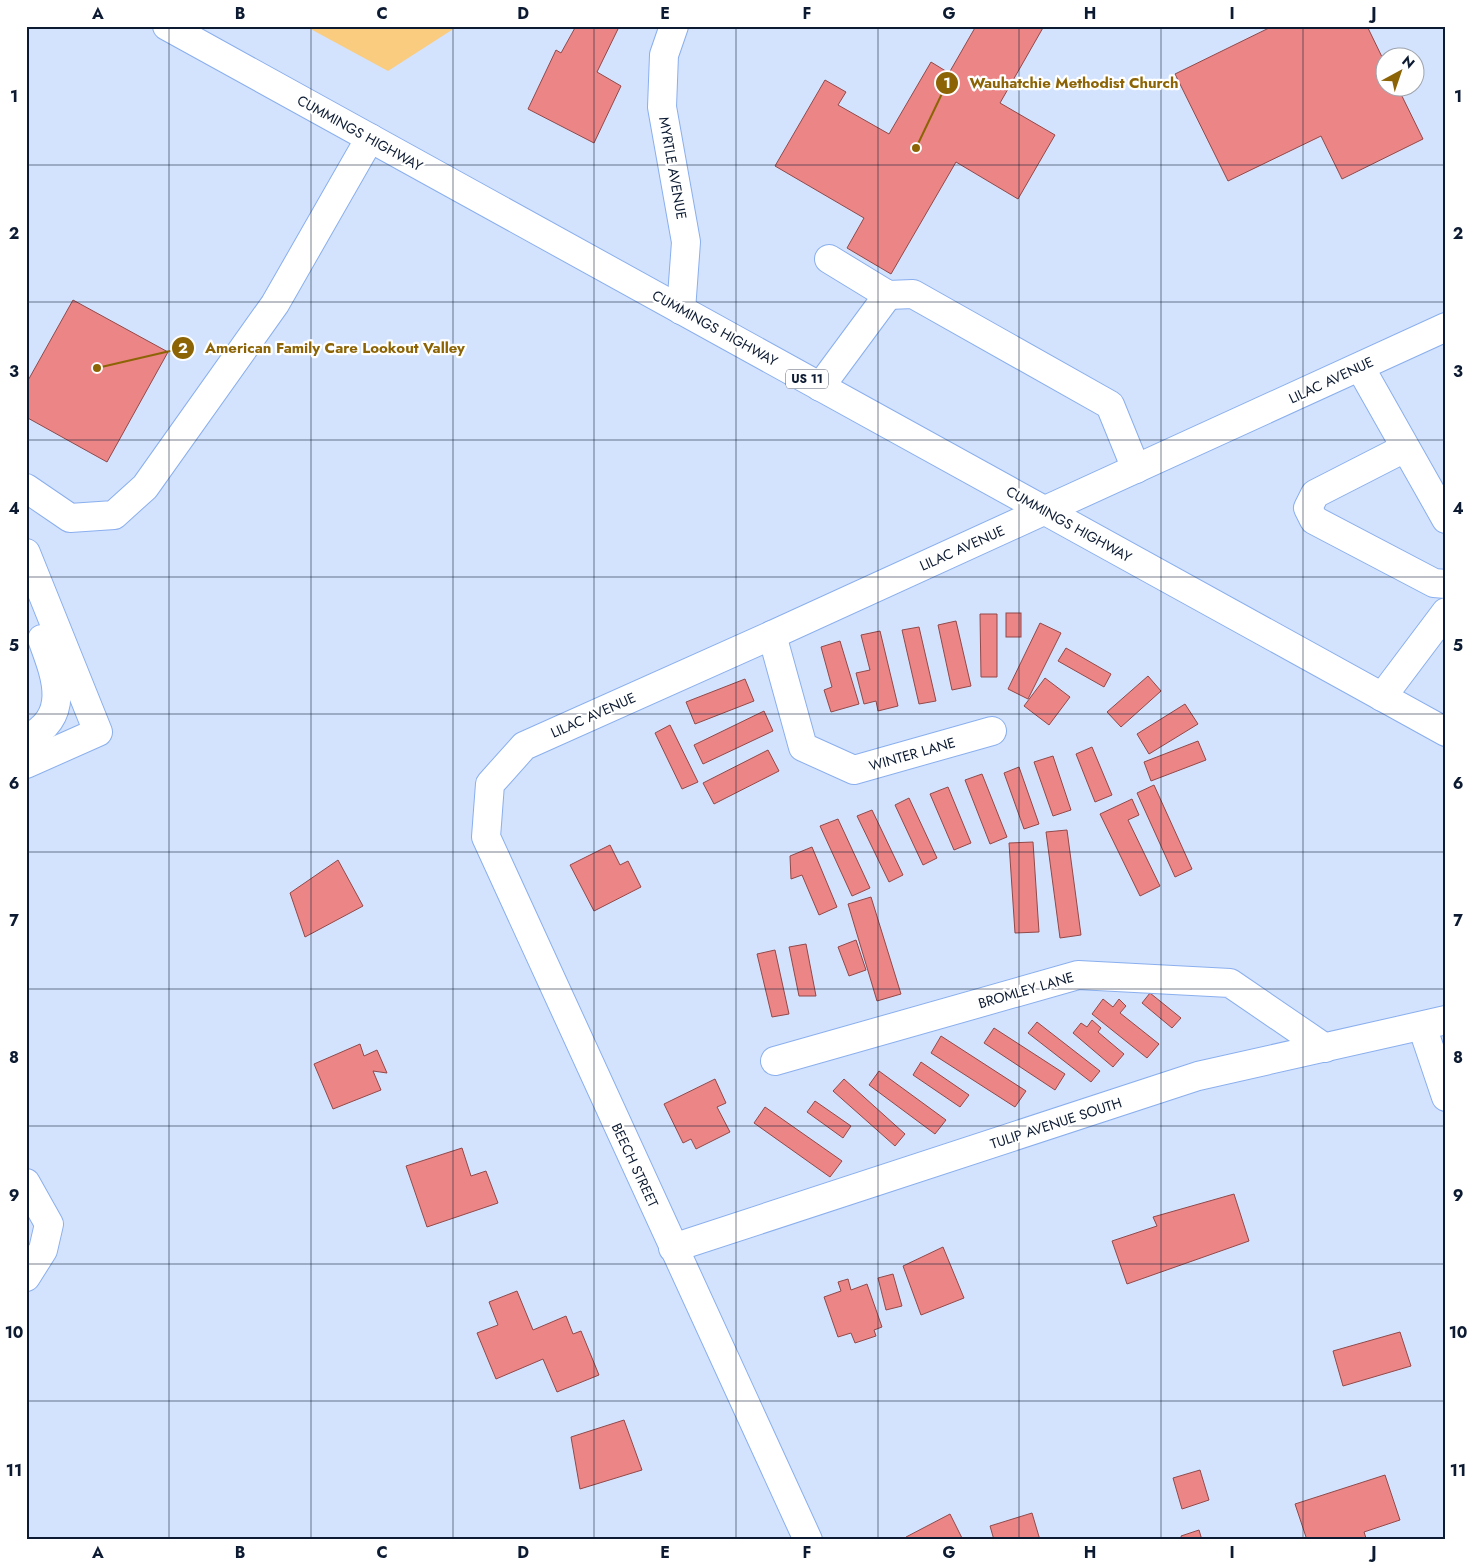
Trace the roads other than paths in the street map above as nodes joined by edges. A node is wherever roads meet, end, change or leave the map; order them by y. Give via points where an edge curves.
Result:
1 (167, 26) edge
2 (674, 26) edge
3 (370, 138) junction
4 (829, 259) dead end
5 (888, 294) junction
6 (681, 310) junction
7 (1446, 327) edge
8 (1360, 367) junction
9 (820, 387) junction
10 (1406, 448) junction
11 (1136, 469) junction
12 (26, 488) edge
13 (1045, 510) junction
14 (1446, 519) edge
15 (26, 554) edge
16 (1446, 584) edge
17 (26, 595) edge
18 (1446, 612) edge
19 (772, 635) junction
20 (1382, 697) junction
21 (992, 731) dead end
22 (1446, 732) edge
23 (26, 740) edge
24 (26, 764) edge
25 (490, 784) joint
26 (1434, 1023) edge
27 (1325, 1048) junction
28 (775, 1061) dead end
29 (1446, 1097) edge
30 (26, 1182) edge
31 (673, 1248) junction
32 (26, 1277) edge
33 (808, 1540) edge

1 - 3 street, CUMMINGS HIGHWAY / US 11
2 - 6 street, MYRTLE AVENUE via 664,55 662,106 686,242
3 - 6 street, CUMMINGS HIGHWAY / US 11
3 - 12 street via 275,304 146,487 114,515 70,518
4 - 5 street
5 - 9 street
5 - 11 street via 913,294 1110,405
6 - 9 street, CUMMINGS HIGHWAY / US 11
7 - 8 street, LILAC AVENUE
8 - 10 street
8 - 11 street, LILAC AVENUE
9 - 13 street, CUMMINGS HIGHWAY / US 11
10 - 14 street
10 - 16 street via 1314,494 1308,508 1314,520 1434,583
11 - 13 street, LILAC AVENUE
13 - 19 street, LILAC AVENUE
13 - 20 street, CUMMINGS HIGHWAY / US 11
15 - 24 street via 98,732
17 - 23 street via 56,682 56,707 45,727
18 - 20 street
19 - 21 street, WINTER LANE via 803,747 854,770
19 - 25 street, LILAC AVENUE via 524,746
20 - 22 street, CUMMINGS HIGHWAY / US 11
25 - 31 street, BEECH STREET via 486,837
26 - 27 street, TULIP AVENUE SOUTH
26 - 29 street
27 - 28 street, BROMLEY LANE via 1230,983 1078,975
27 - 31 street, TULIP AVENUE SOUTH via 1198,1076
30 - 32 street via 49,1224 43,1250
31 - 33 street, BEECH STREET

